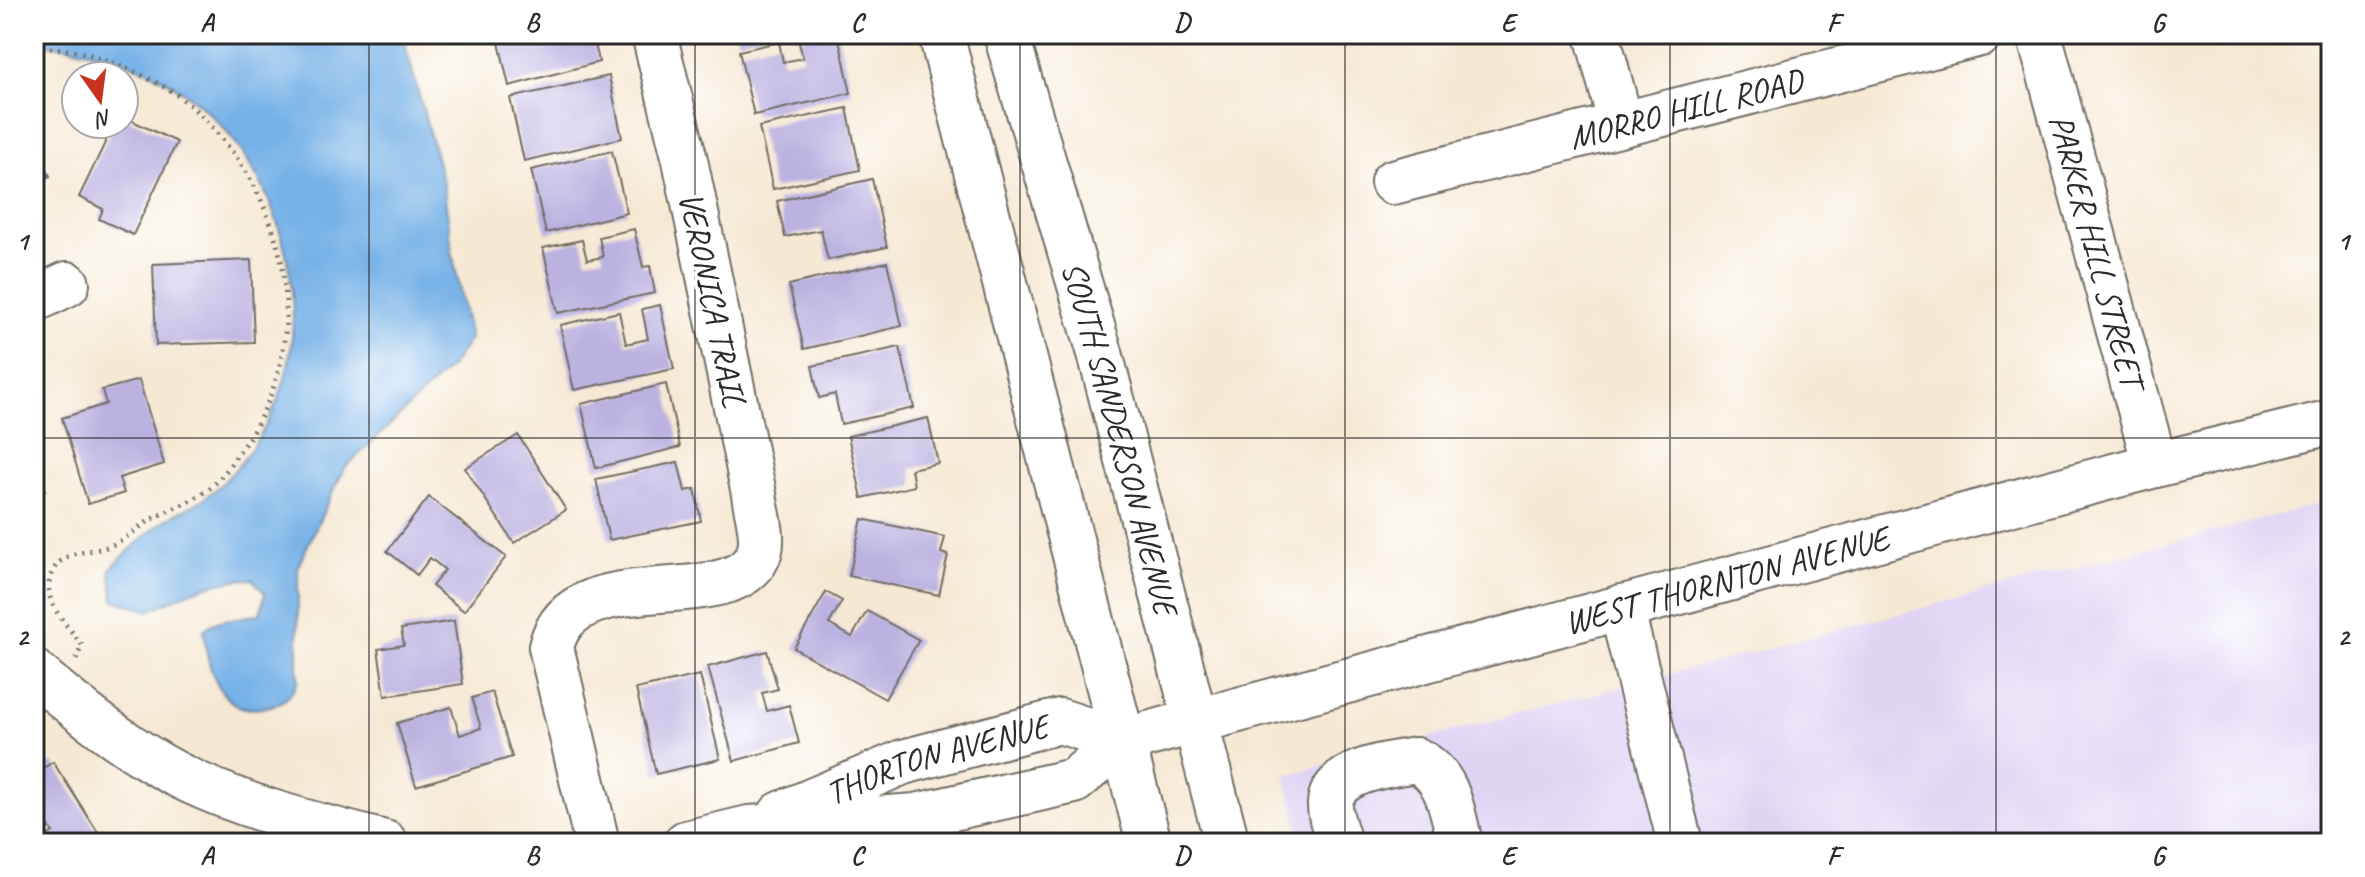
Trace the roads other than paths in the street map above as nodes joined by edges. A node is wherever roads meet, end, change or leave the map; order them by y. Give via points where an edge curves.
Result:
1 (654, 34) edge
2 (941, 34) edge
3 (1006, 34) edge
4 (1597, 34) edge
5 (1980, 34) edge
6 (2039, 34) edge
7 (1621, 124) junction
8 (1393, 182) dead end
9 (2331, 422) edge
10 (2155, 465) junction
11 (1621, 607) junction
12 (40, 678) edge
13 (1196, 721) junction
14 (1122, 741) junction
15 (929, 753) junction
16 (944, 810) junction
17 (749, 828) junction
18 (385, 843) edge
19 (597, 843) edge
20 (686, 843) edge
21 (1149, 843) edge
22 (1227, 843) edge
23 (1339, 843) edge
24 (1460, 843) edge
25 (1680, 843) edge

1 - 19 street, VERONICA TRAIL via 754,494 760,550 752,564 729,580 597,600 565,616 555,631 551,647
2 - 14 street
3 - 13 street, SOUTH SANDERSON AVENUE via 1100,353
4 - 7 street
5 - 7 street, MORRO HILL ROAD
6 - 10 street, PARKER HILL STREET
7 - 8 street, MORRO HILL ROAD
9 - 10 street, WEST THORNTON AVENUE
10 - 11 street, WEST THORNTON AVENUE
11 - 13 street, WEST THORNTON AVENUE
11 - 25 street
12 - 18 street via 175,774 276,814
13 - 14 street, WEST THORNTON AVENUE
13 - 22 street, SOUTH SANDERSON AVENUE
14 - 15 street, THORTON AVENUE via 1060,721
14 - 16 street, THORTON AVENUE via 1074,781
14 - 21 street
15 - 16 street
15 - 17 street, THORTON AVENUE
16 - 17 street, THORTON AVENUE
17 - 20 street, THORTON AVENUE
23 - 24 street via 1329,804 1336,787 1346,778 1416,760 1430,766 1445,784

